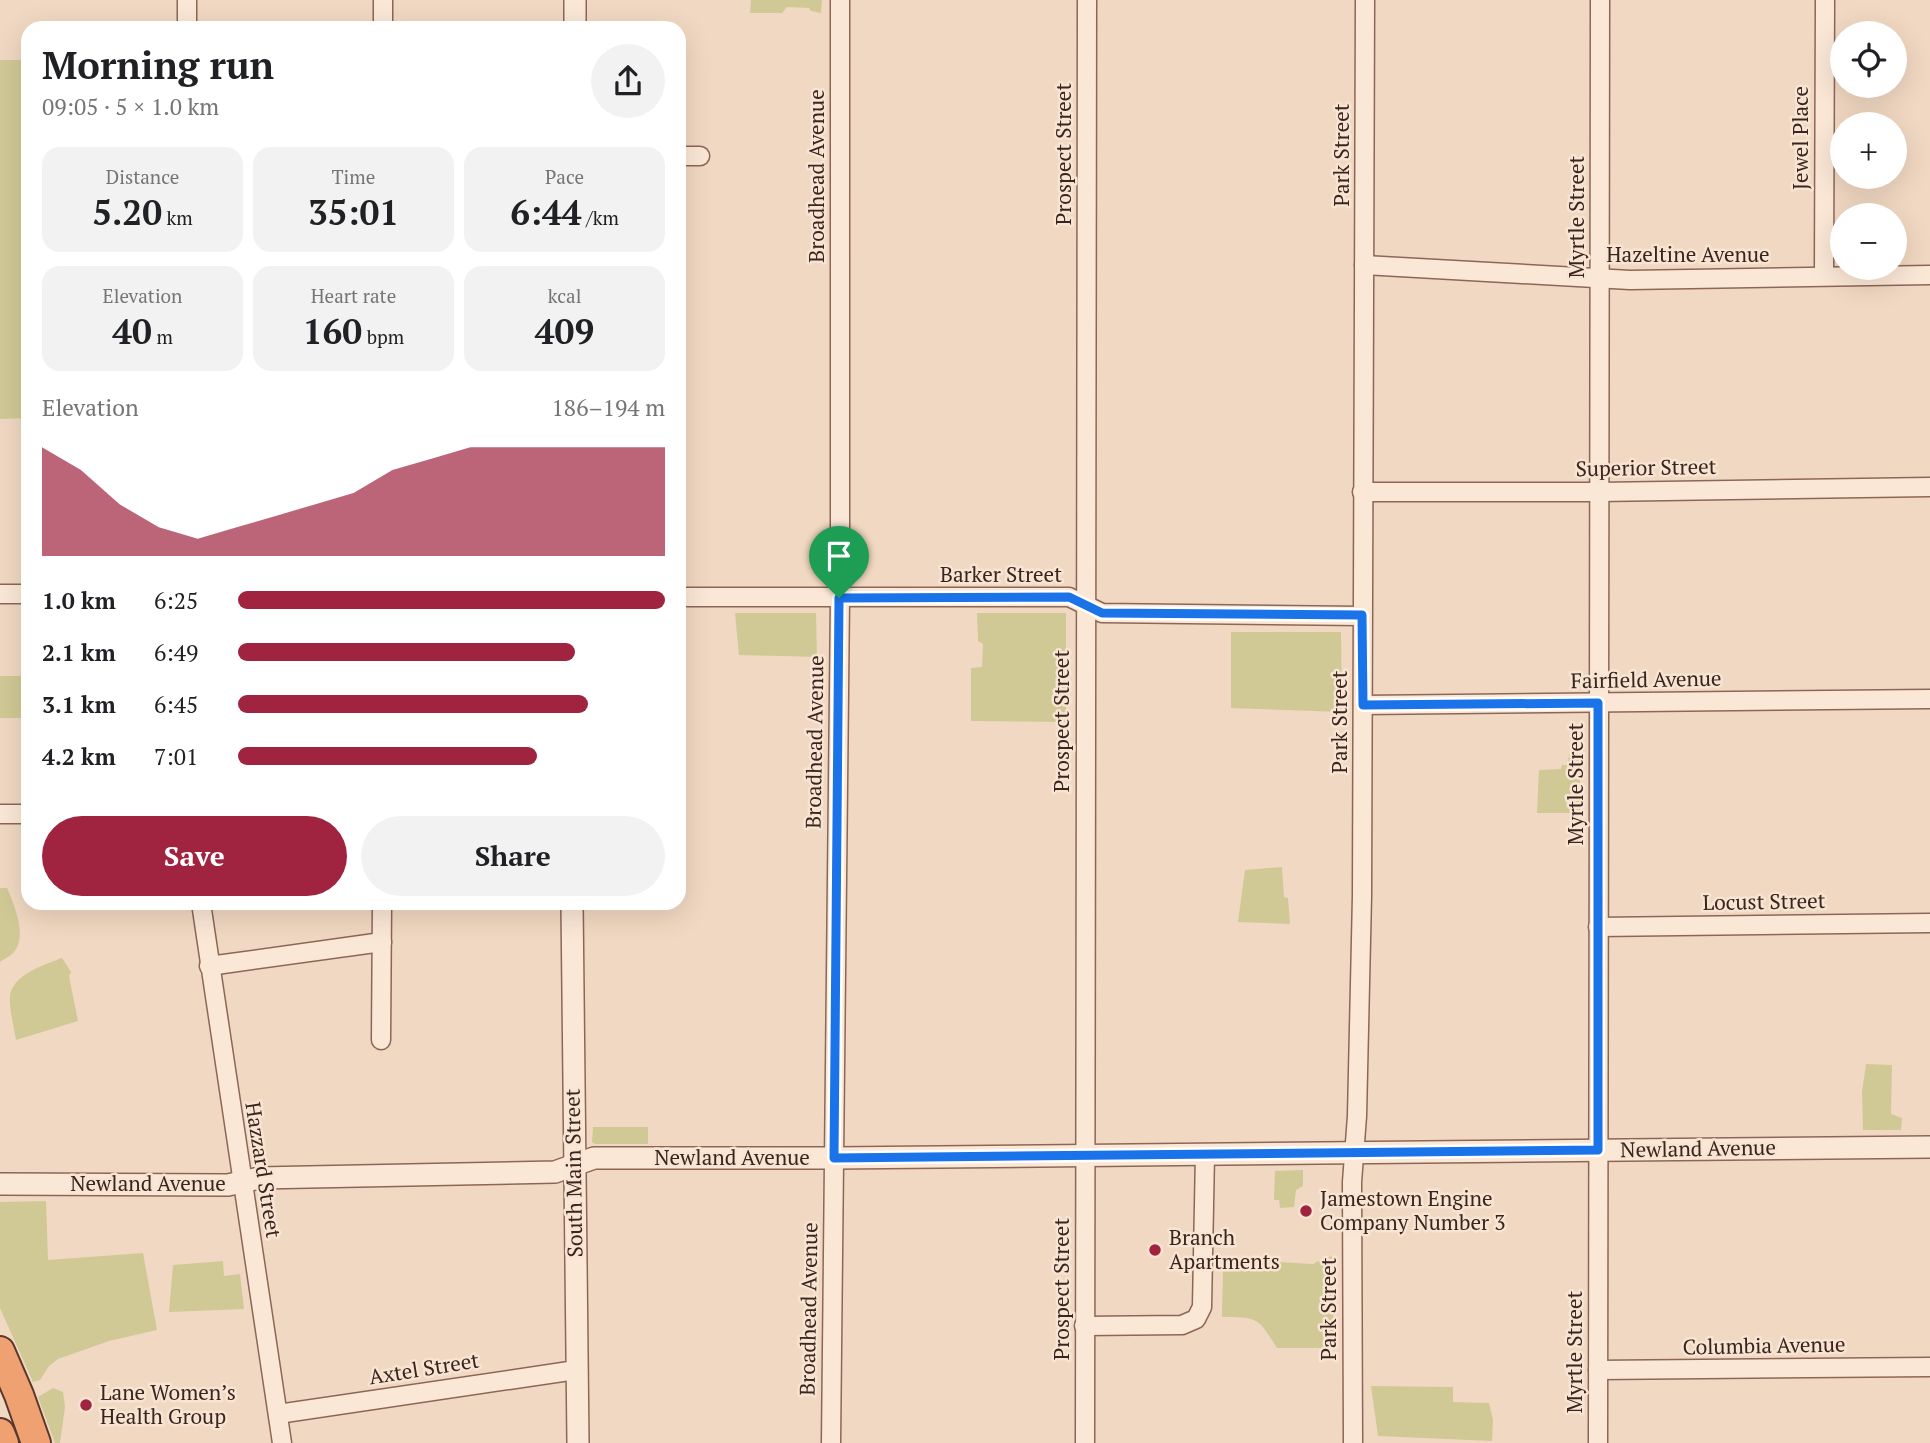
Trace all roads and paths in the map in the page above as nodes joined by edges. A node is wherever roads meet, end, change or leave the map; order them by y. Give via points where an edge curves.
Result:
1 (187, 0) edge
2 (383, 0) edge
3 (575, 0) edge
4 (840, 0) edge
5 (1087, 0) edge
6 (1366, 0) edge
7 (1600, 0) edge
8 (1825, 0) edge
9 (187, 21) edge
10 (383, 21) edge
11 (575, 21) edge
12 (686, 156) edge
13 (701, 156) dead end
14 (1363, 265) junction
15 (1930, 275) edge
16 (1824, 276) junction
17 (1599, 279) junction
18 (1930, 487) edge
19 (1362, 492) junction
20 (1599, 492) junction
21 (0, 594) edge
22 (21, 594) edge
23 (686, 597) edge
24 (839, 598) junction
25 (1085, 605) junction
26 (1362, 615) junction
27 (1930, 699) edge
28 (1598, 703) junction
29 (1363, 705) junction
30 (0, 814) edge
31 (21, 814) edge
32 (202, 910) edge
33 (382, 910) edge
34 (572, 910) edge
35 (1930, 923) edge
36 (1598, 927) junction
37 (382, 942) junction
38 (209, 966) junction
39 (381, 1040) dead end
40 (1930, 1147) edge
41 (1598, 1150) junction
42 (1354, 1153) junction
43 (1084, 1154) junction
44 (1205, 1154) junction
45 (834, 1158) junction
46 (573, 1166) junction
47 (242, 1182) junction
48 (0, 1184) edge
49 (1084, 1326) junction
50 (0, 1351) edge
51 (1930, 1367) edge
52 (576, 1370) junction
53 (1598, 1370) junction
54 (278, 1414) junction
55 (0, 1433) edge
56 (4, 1443) edge
57 (36, 1443) edge
58 (282, 1443) edge
59 (578, 1443) edge
60 (831, 1443) edge
61 (1085, 1443) edge
62 (1353, 1443) edge
63 (1598, 1443) edge

1 - 9 street
2 - 10 street
3 - 11 street
4 - 24 street, Broadhead Avenue
5 - 25 street, Prospect Street
6 - 14 street, Park Street
7 - 17 street, Myrtle Street
8 - 16 street, Jewel Place
12 - 13 street
14 - 17 street, Hazeltine Avenue
14 - 19 street, Park Street
15 - 16 street, Hazeltine Avenue
16 - 17 street, Hazeltine Avenue
17 - 20 street, Myrtle Street
18 - 20 street, Superior Street
19 - 20 street, Superior Street
19 - 26 street, Park Street
20 - 28 street, Myrtle Street
21 - 22 street
23 - 24 street, Barker Street
24 - 25 street, Barker Street via 1069,597
24 - 45 street, Broadhead Avenue
25 - 26 street, Barker Street via 1102,613
25 - 43 street, Prospect Street
26 - 29 street, Park Street
27 - 28 street, Fairfield Avenue
28 - 29 street, Fairfield Avenue
28 - 36 street, Myrtle Street
29 - 42 street, Park Street
30 - 31 street
32 - 38 street, Hazzard Street
33 - 37 street
34 - 46 street, South Main Street
35 - 36 street, Locust Street
36 - 41 street, Myrtle Street
37 - 38 street
37 - 39 street
38 - 47 street, Hazzard Street
40 - 41 street, Newland Avenue
41 - 42 street, Newland Avenue
41 - 53 street, Myrtle Street
42 - 44 street, Newland Avenue
42 - 62 street, Park Street
43 - 44 street, Newland Avenue
43 - 45 street, Newland Avenue
43 - 49 street, Prospect Street
44 - 49 street via 1202,1298 1196,1319 1182,1325
45 - 46 street, Newland Avenue via 594,1157
45 - 60 street, Broadhead Avenue
46 - 47 street, Newland Avenue via 555,1172
46 - 52 street, South Main Street
47 - 48 street, Newland Avenue
47 - 54 street, Hazzard Street
49 - 61 street, Prospect Street
50 - 57 highway
51 - 53 street, Columbia Avenue
52 - 54 street, Axtel Street
52 - 59 street, South Main Street
53 - 63 street, Myrtle Street
54 - 58 street, Hazzard Street
55 - 56 highway

